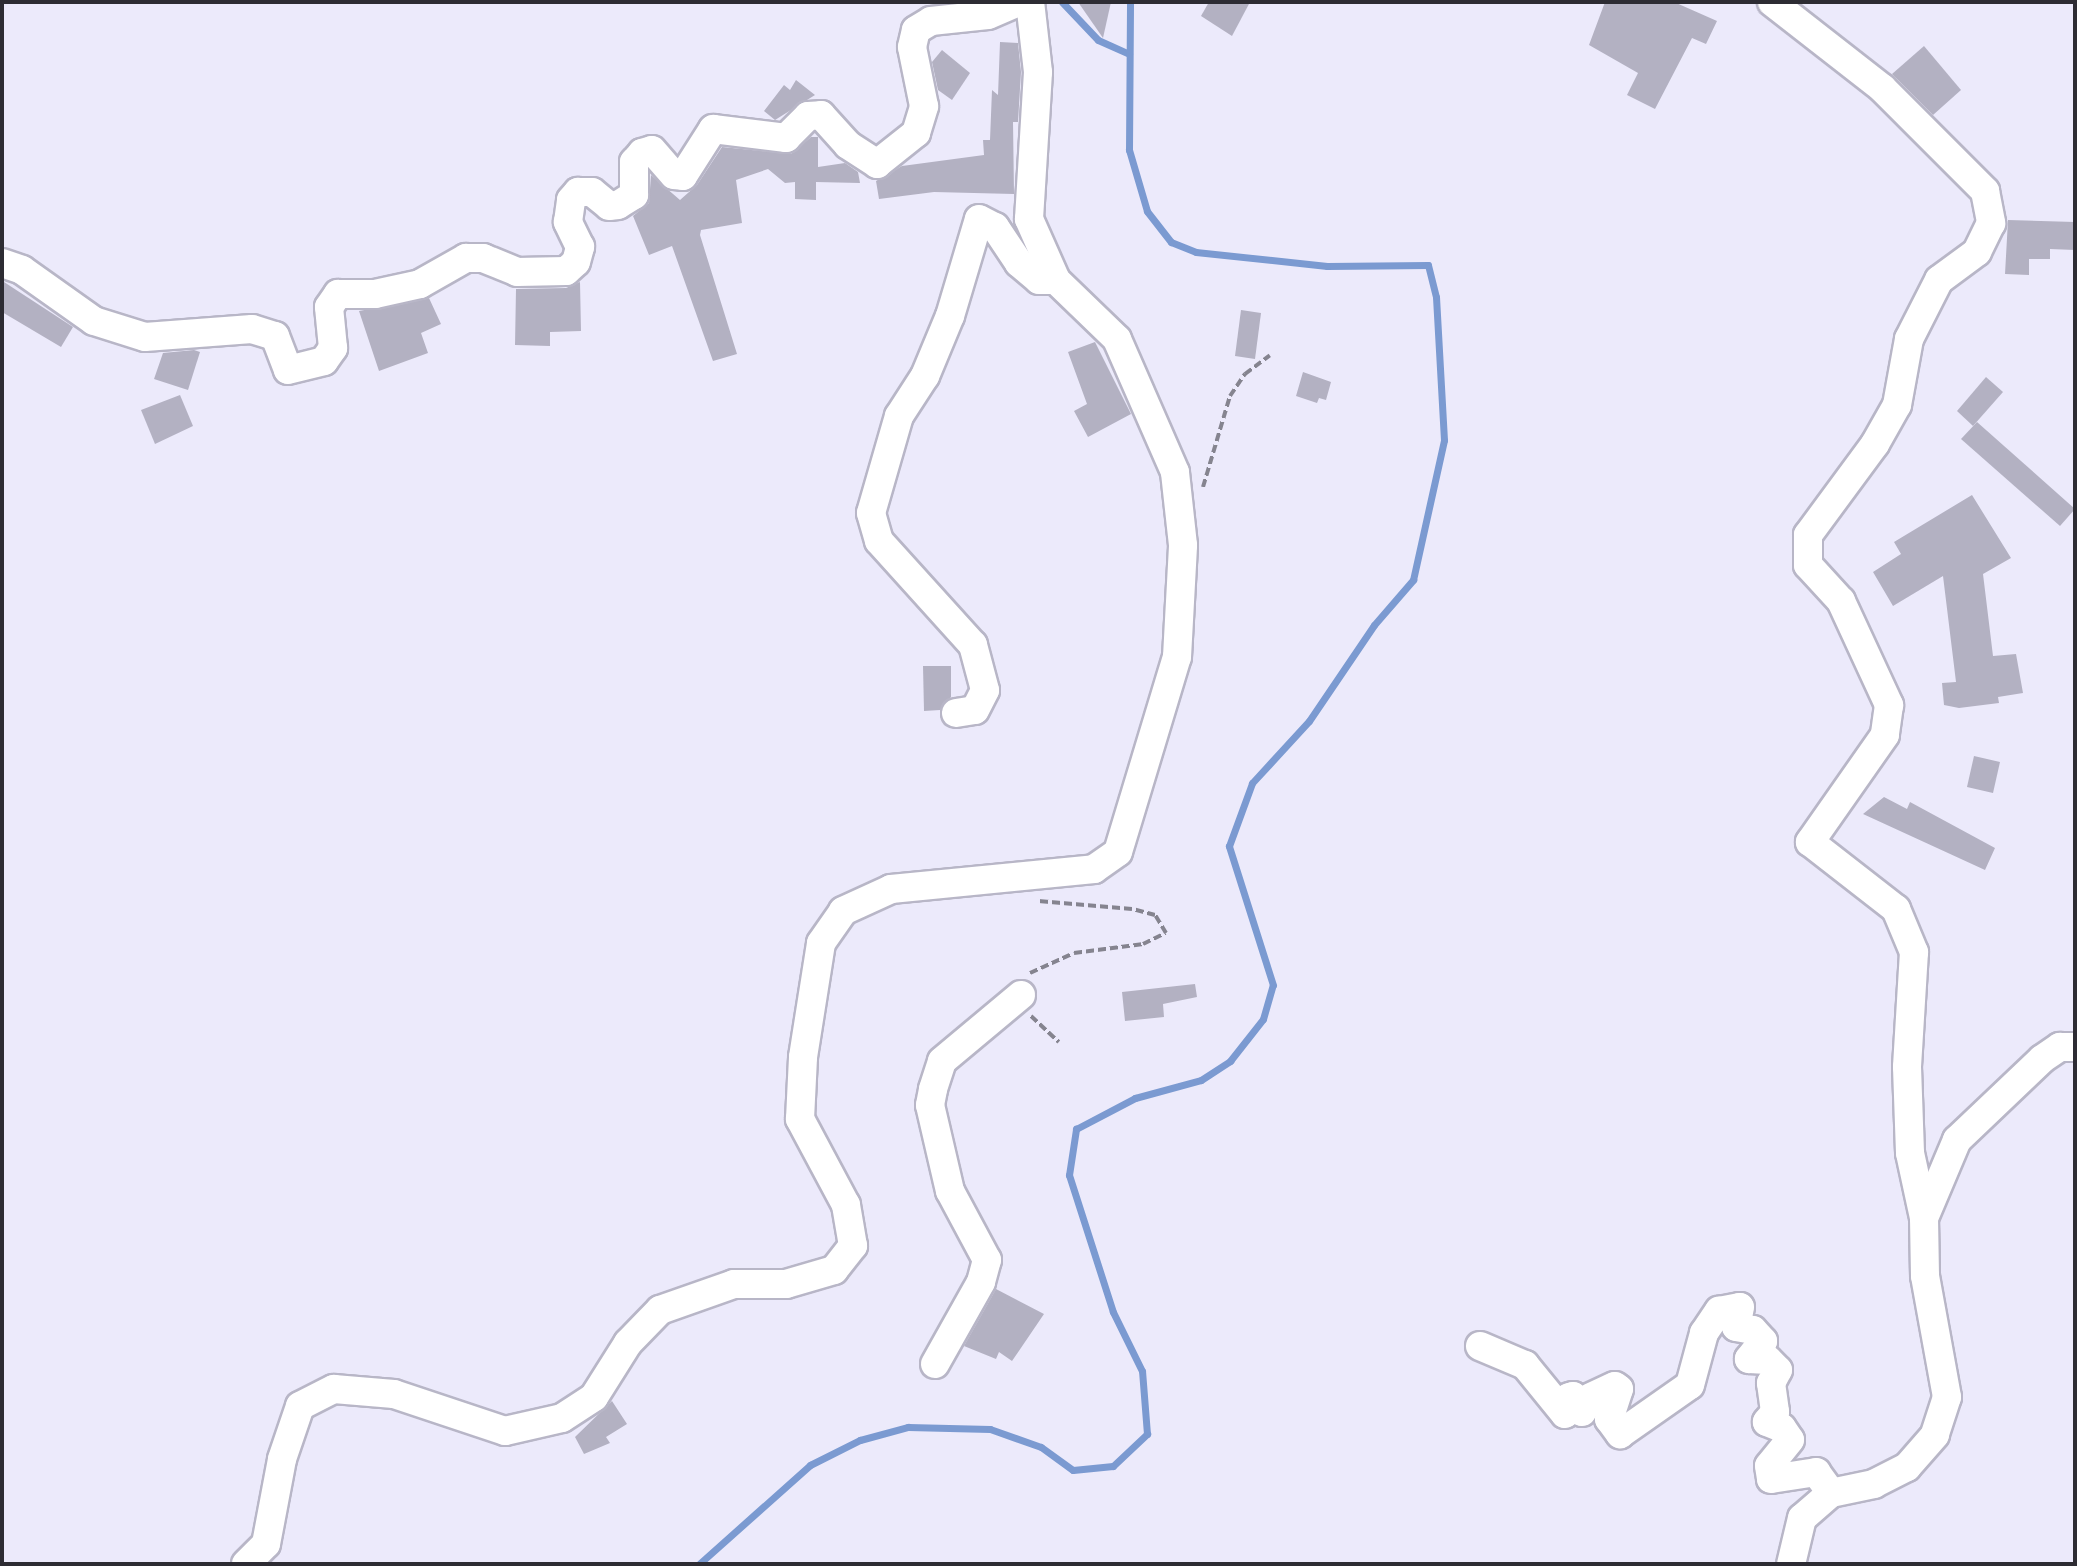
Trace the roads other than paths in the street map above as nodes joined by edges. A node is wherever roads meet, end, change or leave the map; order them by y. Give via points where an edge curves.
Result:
1 (1019, 2) edge
2 (1030, 2) edge
3 (1772, 2) edge
4 (2, 263) edge
5 (1056, 280) junction
6 (956, 713) dead end
7 (1021, 995) road end
8 (2075, 1047) edge
9 (1924, 1218) junction
10 (1480, 1346) dead end
11 (935, 1364) dead end
12 (1831, 1493) junction
13 (246, 1564) edge
14 (1791, 1564) edge

1 - 4 street via 988,15 931,21 916,30 912,47 924,106 916,133 877,164 848,145 821,115 808,116 786,138 713,129 683,176 666,167 663,157 652,150 642,153 634,162 634,195 609,206 592,192 578,192 571,200 568,222 580,247 576,262 566,271 517,272 483,258 466,258 420,284 375,294 338,294 329,307 333,348 324,361 288,370 275,336 252,329 145,337 94,321 22,270
2 - 5 street via 1038,72 1029,219
3 - 9 street via 1882,88 1985,191 1991,223 1977,252 1939,280 1909,339 1897,405 1808,535 1808,565 1841,601 1889,705 1885,735 1810,842 1896,909 1914,952 1907,1067 1910,1153
5 - 6 street via 1039,280 1019,263 995,227 979,219 950,316 925,376 899,416 871,513 879,541 973,645 985,690 975,710
5 - 13 street via 1117,339 1175,472 1180,517 1177,657 1118,852 1094,869 891,889 843,911 821,943 803,1057 800,1119 846,1205 853,1246 834,1270 786,1284 734,1284 660,1310 628,1343 594,1397 562,1418 505,1431 394,1394 334,1389 300,1406 282,1459 266,1544
7 - 11 street via 942,1061 933,1089 930,1105 950,1191 987,1260 981,1282
8 - 9 street via 2060,1047 2042,1059 1957,1140
9 - 12 street via 1925,1276 1947,1397 1935,1435 1907,1467 1874,1484
10 - 12 street via 1525,1365 1565,1414 1569,1397 1582,1412 1591,1397 1615,1386 1619,1389 1609,1419 1620,1434 1690,1385 1704,1333 1719,1311 1740,1307 1736,1327 1753,1330 1763,1341 1749,1359 1768,1360 1778,1370 1771,1383 1775,1412 1767,1422 1782,1428 1790,1440 1769,1466 1771,1479 1816,1472
12 - 14 street via 1802,1518

